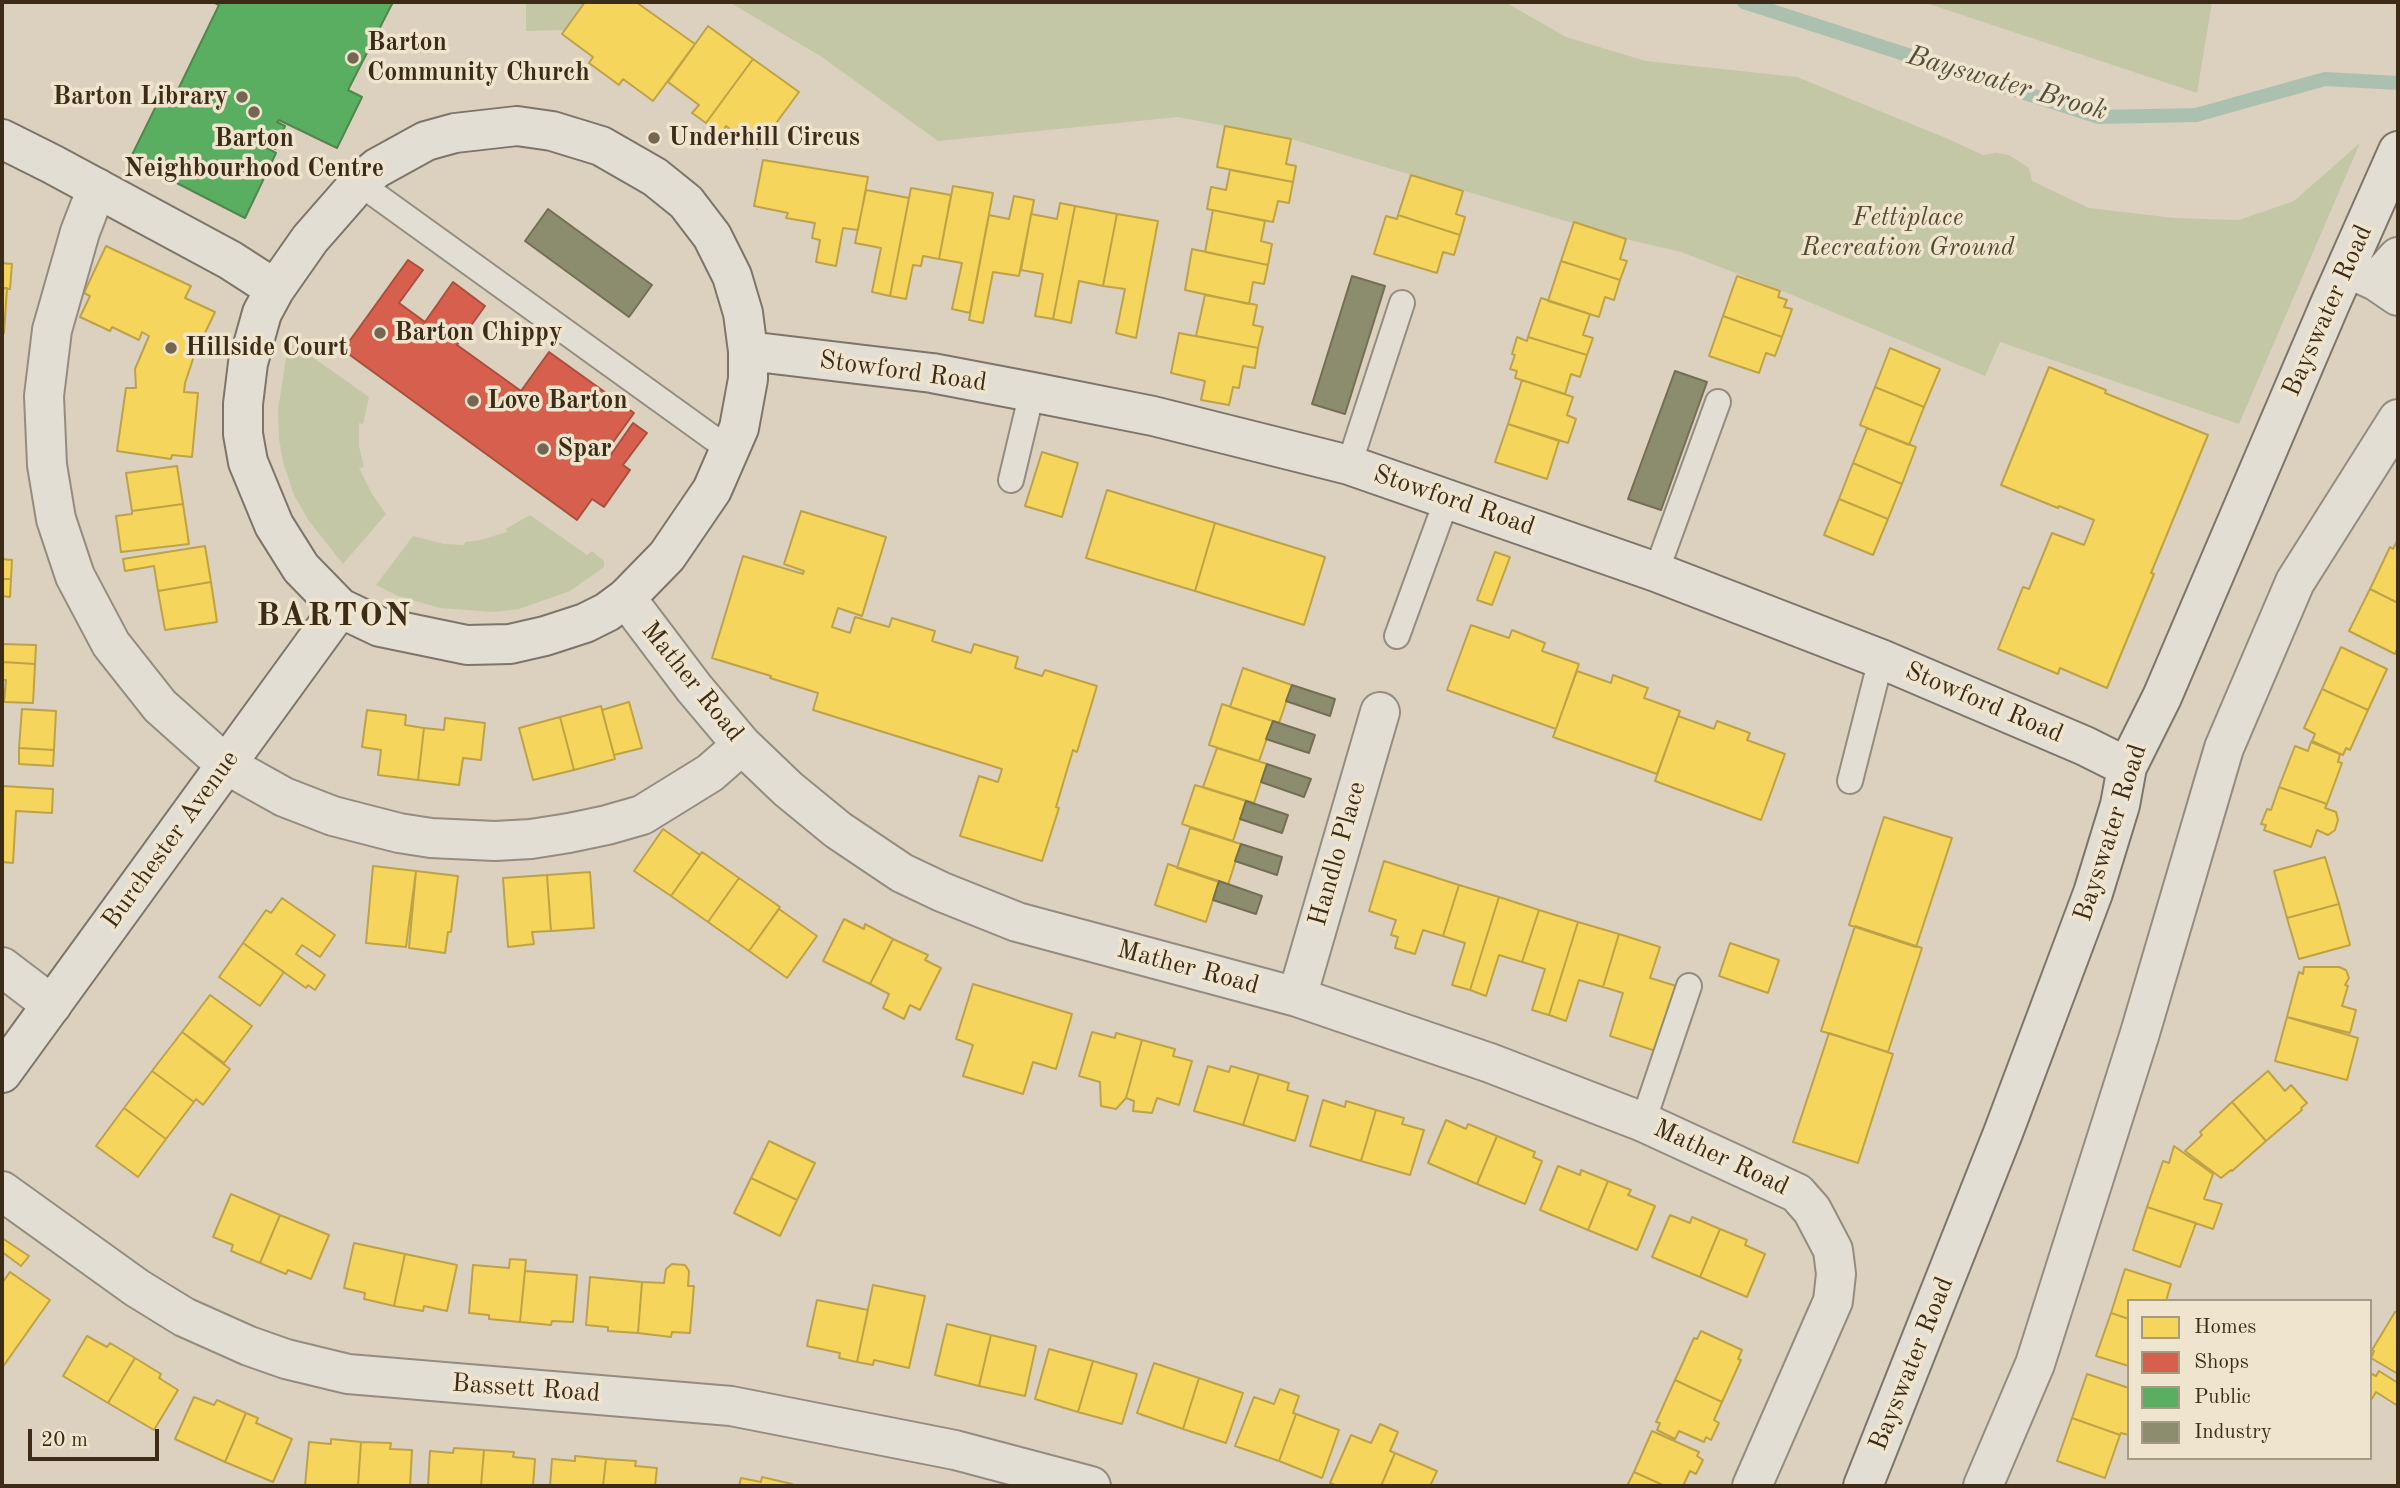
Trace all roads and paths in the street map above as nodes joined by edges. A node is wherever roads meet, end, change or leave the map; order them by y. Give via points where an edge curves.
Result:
1 (2, 139) edge
2 (2396, 157) edge
3 (359, 183) junction
4 (97, 188) junction
5 (2380, 275) edge
6 (275, 289) junction
7 (1402, 303) dead end
8 (748, 351) junction
9 (1032, 392) junction
10 (1718, 402) dead end
11 (2398, 419) edge
12 (731, 451) junction
13 (1349, 465) junction
14 (1011, 480) dead end
15 (1447, 499) junction
16 (1656, 572) junction
17 (626, 598) junction
18 (340, 608) junction
19 (1397, 636) dead end
20 (1881, 659) junction
21 (1380, 712) dead end
22 (742, 745) junction
23 (225, 764) junction
24 (2127, 767) junction
25 (1850, 781) dead end
26 (2, 967) edge
27 (1689, 986) dead end
28 (1297, 997) junction
29 (52, 1005) junction
30 (2, 1073) edge
31 (1643, 1122) junction
32 (2, 1191) edge
33 (1091, 1486) edge
34 (1752, 1486) edge
35 (1863, 1486) edge
36 (1983, 1486) edge

1 - 4 street
2 - 5 street, Bayswater Road
3 - 6 street via 310,239
3 - 8 street via 426,141 455,133 517,127 552,131 601,146 665,185 712,236 732,276
3 - 12 lane
4 - 6 street
4 - 23 street via 52,330 44,396 47,465 56,519 75,576 111,644 160,706
5 - 24 street, Bayswater Road
6 - 18 street via 262,313 248,363 243,435 248,462 286,546
7 - 13 lane
8 - 9 street, Stowford Road via 932,373
8 - 12 street via 745,405
9 - 13 street, Stowford Road via 1153,416
9 - 14 lane
10 - 16 lane
11 - 36 street via 2295,582 2224,748 2035,1364
12 - 17 street via 690,525
13 - 15 street, Stowford Road
15 - 16 street, Stowford Road
15 - 19 lane
16 - 20 street, Stowford Road
17 - 18 street via 585,623 510,644 467,645 380,627
17 - 22 street, Mather Road
18 - 23 street, Burchester Avenue
20 - 24 street, Stowford Road
20 - 25 lane
21 - 28 street, Handlo Place
22 - 23 street via 710,773 642,815 569,833 495,841 431,838 333,816 284,797
22 - 28 street, Mather Road via 848,837 902,873 942,892 1017,922
23 - 29 street, Burchester Avenue
24 - 35 street, Bayswater Road via 2093,893
26 - 29 street
27 - 31 lane
28 - 31 street, Mather Road via 1490,1063
29 - 30 street, Burchester Avenue
31 - 34 street, Mather Road via 1797,1193 1812,1210 1833,1250 1833,1301
32 - 33 street, Bassett Road via 184,1317 286,1359 373,1377 731,1406 955,1450

